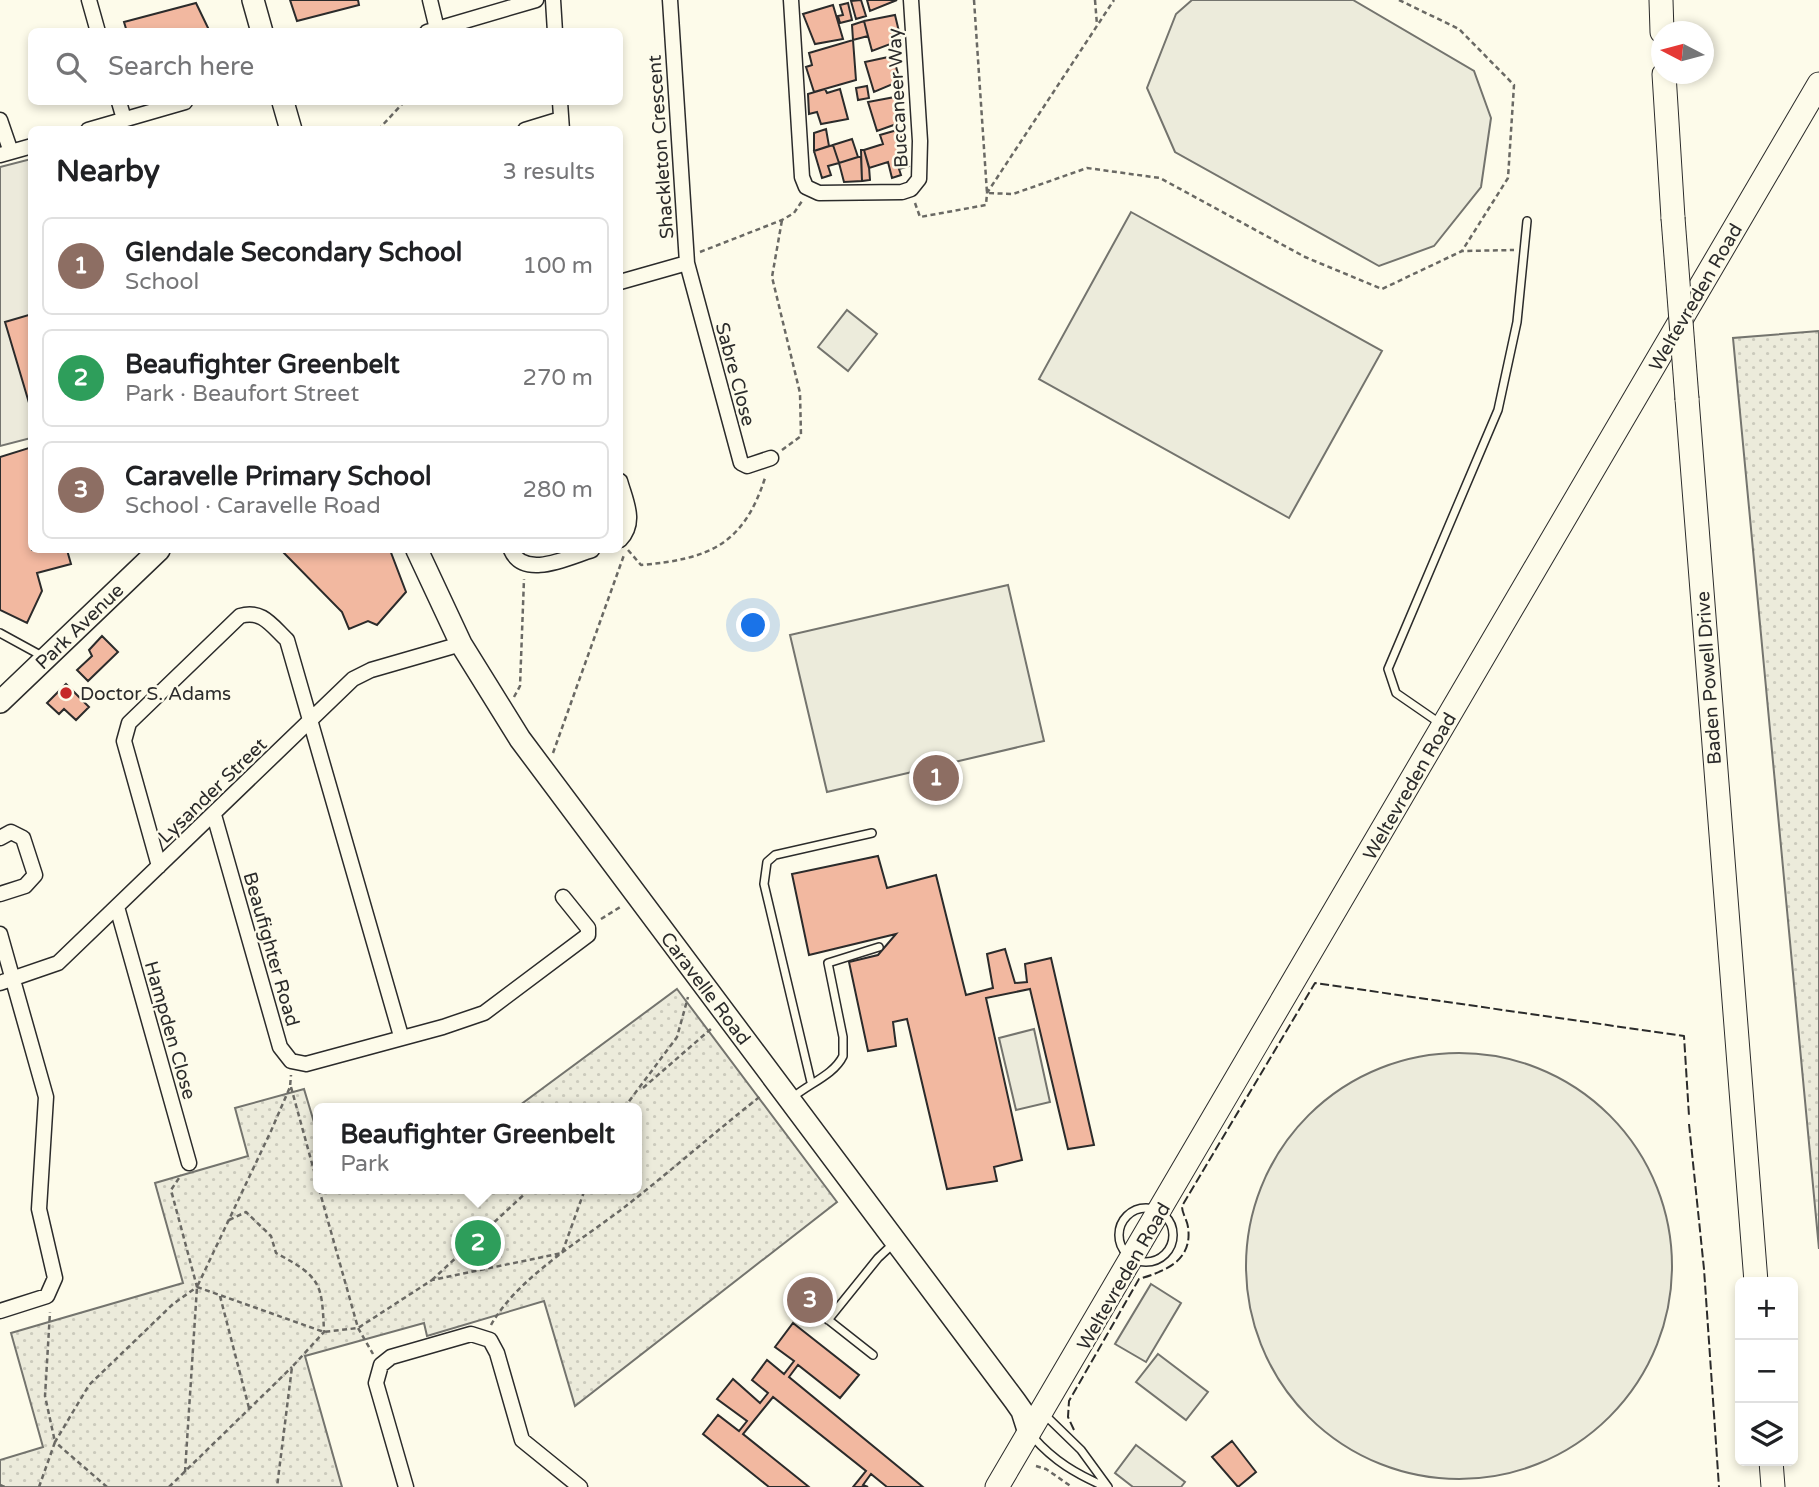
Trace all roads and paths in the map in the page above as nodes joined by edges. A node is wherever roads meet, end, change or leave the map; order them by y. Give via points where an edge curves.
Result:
1 (89, 0) edge
2 (253, 0) edge
3 (430, 0) edge
4 (536, 0) edge
5 (553, 0) edge
6 (670, 0) edge
7 (791, 0) edge
8 (911, 0) edge
9 (974, 0) edge
10 (1095, 0) edge
11 (1114, 0) edge
12 (1399, 0) edge
13 (1661, 0) edge
14 (1662, 21) edge
15 (1097, 24) junction
16 (97, 28) edge
17 (261, 28) edge
18 (432, 28) edge
19 (439, 28) edge
20 (555, 28) edge
21 (1665, 84) edge
22 (1817, 91) edge
23 (120, 105) edge
24 (175, 105) edge
25 (283, 105) edge
26 (401, 105) edge
27 (560, 105) edge
28 (124, 119) junction
29 (0, 120) edge
30 (561, 124) edge
31 (110, 126) edge
32 (290, 126) edge
33 (382, 126) edge
34 (28, 147) edge
35 (5, 153) edge
36 (911, 189) junction
37 (809, 190) junction
38 (987, 193) junction
39 (782, 220) junction
40 (1527, 221) dead end
41 (1524, 250) junction
42 (1462, 251) junction
43 (687, 259) junction
44 (623, 281) edge
45 (771, 458) junction
46 (623, 493) edge
47 (623, 536) edge
48 (156, 553) edge
49 (418, 553) edge
50 (513, 553) edge
51 (582, 553) edge
52 (526, 565) junction
53 (0, 633) edge
54 (461, 644) junction
55 (46, 658) junction
56 (514, 697) dead end
57 (0, 702) edge
58 (311, 720) junction
59 (1444, 726) junction
60 (552, 753) dead end
61 (214, 815) junction
62 (872, 834) dead end
63 (0, 838) edge
64 (159, 866) junction
65 (0, 894) edge
66 (563, 897) dead end
67 (622, 906) dead end
68 (117, 907) junction
69 (601, 919) dead end
70 (0, 934) edge
71 (879, 947) dead end
72 (6, 981) edge
73 (689, 999) dead end
74 (712, 1028) dead end
75 (401, 1036) junction
76 (290, 1061) junction
77 (811, 1082) junction
78 (290, 1087) junction
79 (640, 1090) junction
80 (762, 1096) dead end
81 (790, 1100) junction
82 (628, 1103) edge
83 (189, 1163) joint
84 (313, 1168) edge
85 (642, 1192) edge
86 (320, 1194) edge
87 (525, 1194) edge
88 (583, 1194) edge
89 (640, 1194) edge
90 (229, 1220) junction
91 (896, 1241) junction
92 (562, 1252) junction
93 (1756, 1277) edge
94 (432, 1280) junction
95 (197, 1287) junction
96 (51, 1291) junction
97 (220, 1295) junction
98 (812, 1307) dead end
99 (0, 1311) edge
100 (828, 1320) junction
101 (358, 1328) junction
102 (324, 1332) junction
103 (485, 1337) junction
104 (873, 1355) dead end
105 (381, 1365) junction
106 (292, 1367) junction
107 (249, 1408) junction
108 (1031, 1419) junction
109 (55, 1442) junction
110 (1036, 1466) dead end
111 (1771, 1466) edge
112 (185, 1472) junction
113 (0, 1485) edge
114 (5, 1487) edge
115 (39, 1487) edge
116 (107, 1487) edge
117 (169, 1487) edge
118 (277, 1487) edge
119 (406, 1487) edge
120 (580, 1487) edge
121 (997, 1487) edge
122 (1072, 1487) edge
123 (1107, 1487) edge
124 (1773, 1487) edge

1 - 16 street
2 - 17 street
3 - 18 street
4 - 19 street
5 - 20 street
6 - 43 street, Shackleton Crescent
7 - 37 street via 802,177
8 - 36 street, Buccaneer Way via 921,163 919,179
9 - 38 path
10 - 15 path
11 - 15 path
12 - 42 path via 1459,29 1514,85 1508,178
13 - 14 main road
15 - 38 path
21 - 93 main road, Baden Powell Drive, bridge
22 - 59 main road, Weltevreden Road
23 - 28 street
24 - 28 street
25 - 32 street
26 - 33 path
27 - 30 street
28 - 31 street
29 - 35 street
34 - 35 street
36 - 37 street, Buccaneer Way
36 - 38 path via 920,217 986,205
37 - 39 path via 794,213
38 - 42 path via 1013,194 1087,168 1160,178 1305,257 1382,289
39 - 43 path
39 - 45 path via 772,277 800,393 801,436
40 - 41 lane
41 - 42 path
41 - 59 lane via 1517,322 1498,410 1388,669 1396,693
43 - 44 street, Shackleton Crescent
43 - 45 street, Sabre Close via 741,463 746,466
45 - 60 path via 756,503 725,544 684,562 641,565 627,548
46 - 47 street via 630,520
48 - 55 street, Park Avenue
49 - 54 street, Caravelle Road
50 - 52 street
51 - 52 street
52 - 56 path via 520,686
53 - 55 lane
54 - 58 street, Lysander Street via 361,674
54 - 81 street, Caravelle Road via 520,739
55 - 57 street, Park Avenue
58 - 61 street, Lysander Street
58 - 64 street via 287,640 263,617 252,612 240,616 129,723 124,741
58 - 75 street
59 - 108 main road, Weltevreden Road via 1133,1259
61 - 64 street, Lysander Street
61 - 76 street, Beaufighter Road via 280,1048
62 - 77 lane via 775,855 764,870
63 - 65 street via 11,832 20,835 30,850 35,875 25,886
64 - 68 street, Lysander Street
66 - 75 street via 588,928 586,937 484,1013
67 - 69 path
68 - 72 street, Lysander Street via 56,965
68 - 83 street, Hampden Close
70 - 72 street
71 - 77 lane via 828,963 844,1051 839,1064
72 - 96 street via 46,1097 39,1209 55,1278
73 - 79 path via 677,1037
74 - 79 path
75 - 76 street via 306,1064
76 - 78 path
77 - 81 lane
78 - 84 path
78 - 90 path
79 - 82 path
80 - 85 path
81 - 91 street, Caravelle Road
83 - 95 path via 171,1190
86 - 101 path
87 - 94 path
88 - 92 path
89 - 92 path
90 - 95 path
90 - 102 path via 246,1212 271,1236 276,1253 302,1267 322,1291
91 - 100 lane
91 - 108 street, Caravelle Road
92 - 94 path
92 - 103 path via 500,1309
94 - 101 path
95 - 97 path
95 - 109 path via 173,1304 89,1385
95 - 112 path
96 - 99 street via 41,1299
96 - 109 path via 45,1396
97 - 102 path
97 - 107 path
98 - 100 lane
100 - 104 lane
101 - 102 path
101 - 105 path
102 - 106 path
103 - 105 street via 471,1334 391,1357
103 - 120 street via 497,1353 522,1440
105 - 119 street via 376,1383
106 - 107 path
106 - 118 path
107 - 112 path
108 - 121 main road, Weltevreden Road
108 - 123 lane, Caravelle Road via 1068,1435
108 - 123 lane, Caravelle Road via 1048,1455 1073,1473
109 - 115 path
109 - 116 path
110 - 122 path
111 - 124 main road
112 - 117 path
113 - 114 path

